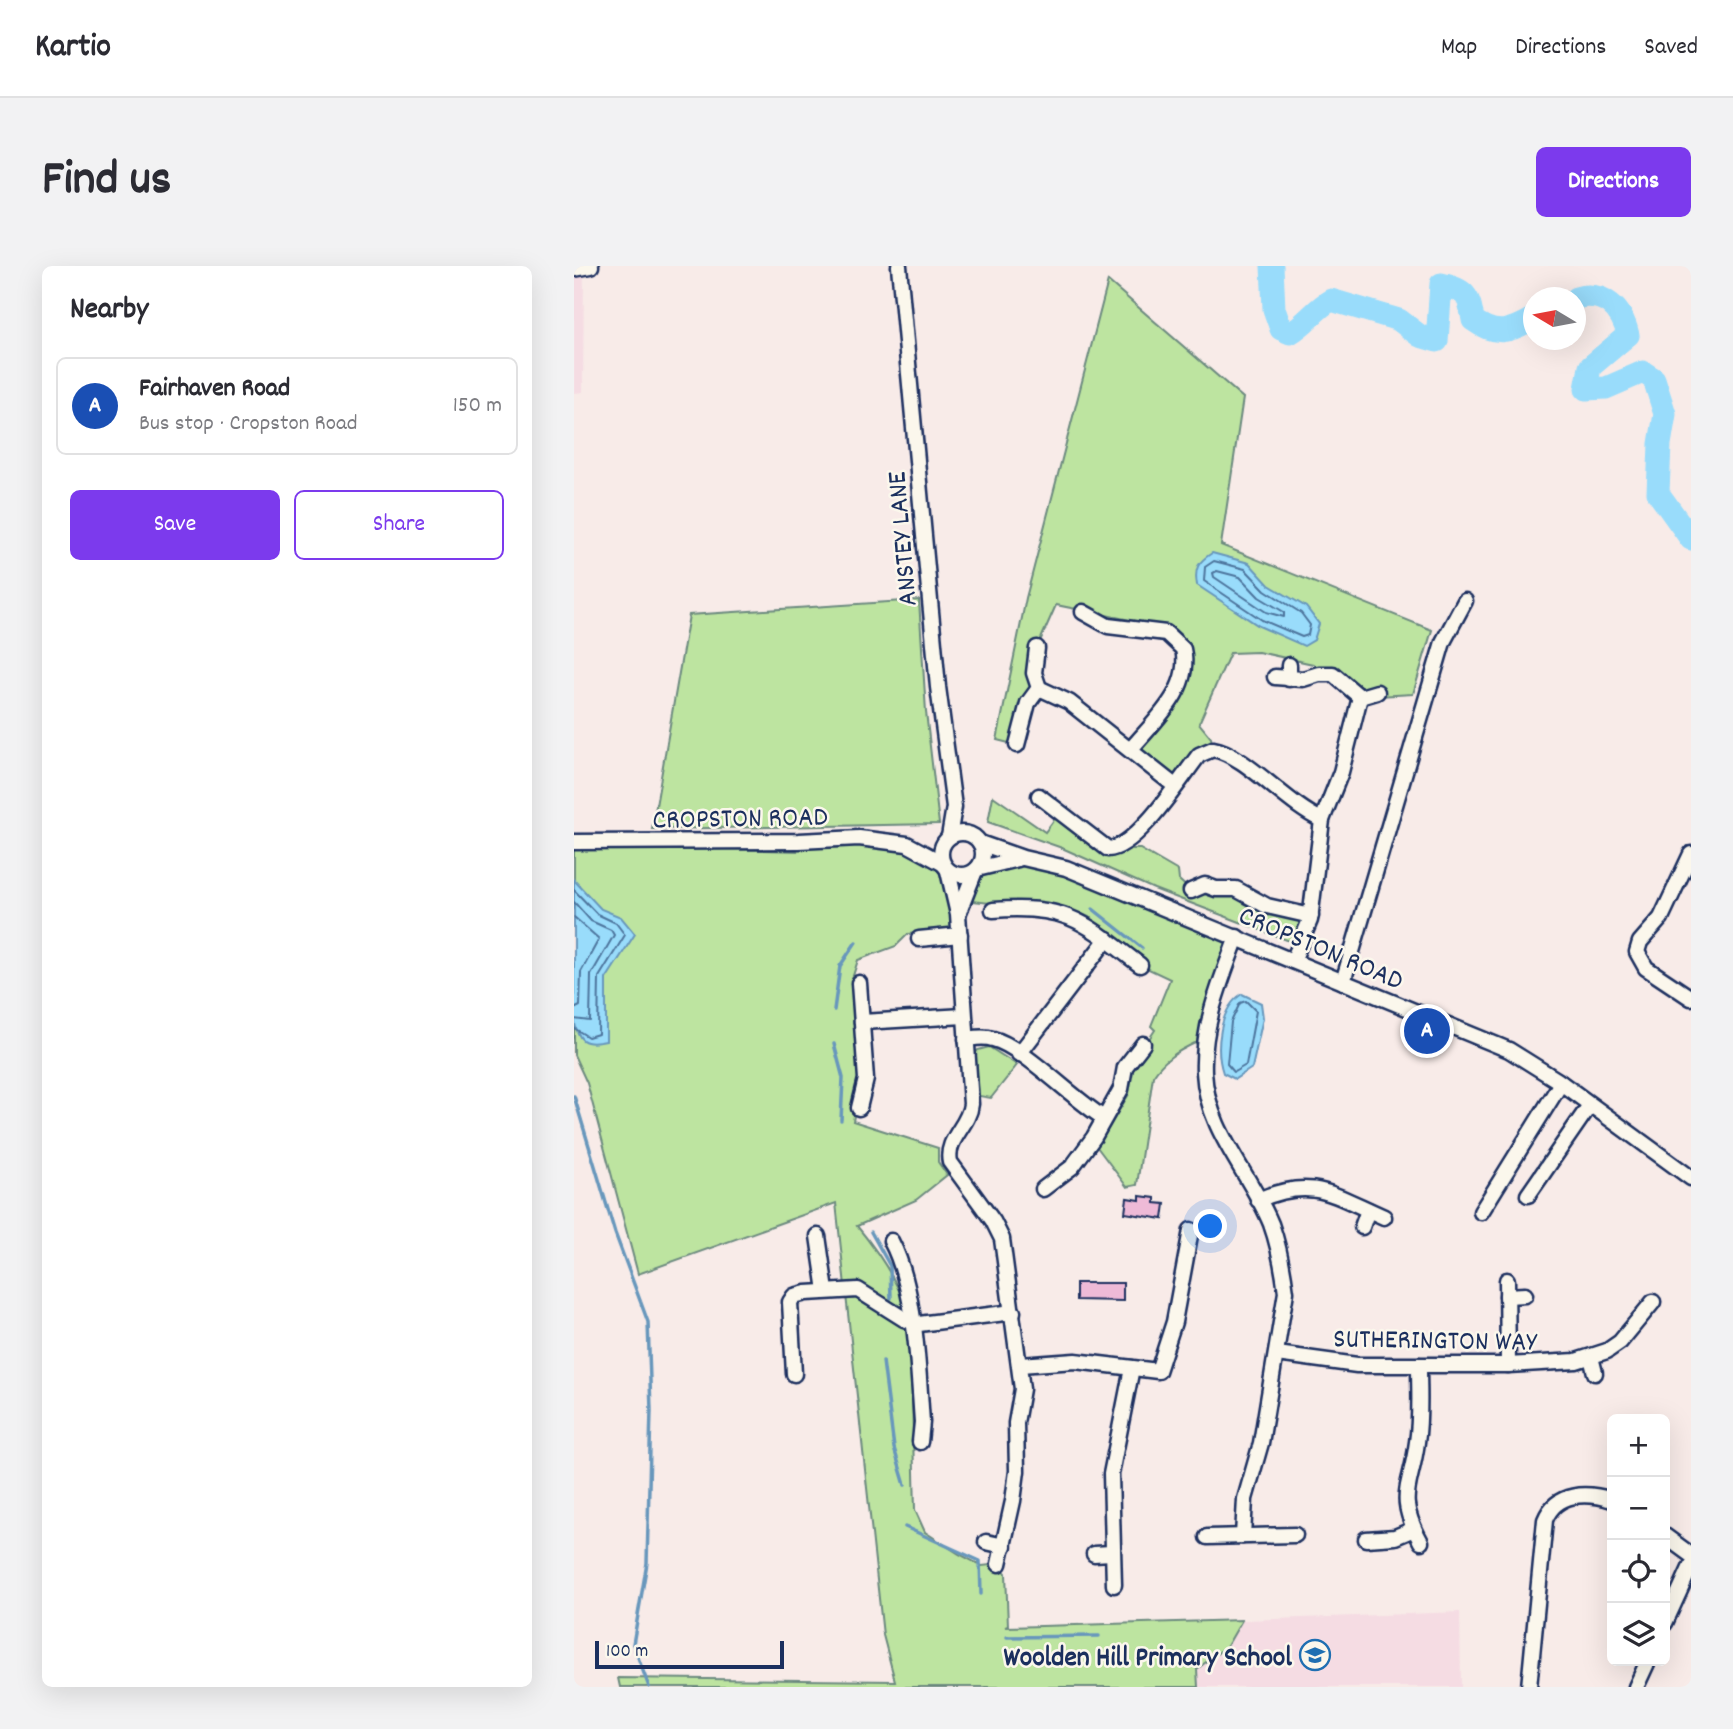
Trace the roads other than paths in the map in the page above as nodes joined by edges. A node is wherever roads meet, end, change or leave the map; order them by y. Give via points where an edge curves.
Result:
1 (591, 266) edge
2 (899, 266) edge
3 (574, 269) edge
4 (1465, 601) dead end
5 (1083, 612) dead end
6 (1037, 648) dead end
7 (1284, 674) dead end
8 (1039, 688) junction
9 (1377, 692) dead end
10 (1360, 697) junction
11 (1017, 745) dead end
12 (1132, 749) junction
13 (1175, 786) junction
14 (1039, 796) dead end
15 (954, 807) junction
16 (1322, 820) junction
17 (975, 839) junction
18 (947, 840) junction
19 (574, 842) edge
20 (907, 844) junction
21 (1691, 854) edge
22 (1023, 859) junction
23 (945, 867) junction
24 (976, 870) junction
25 (1191, 891) dead end
26 (993, 910) dead end
27 (958, 914) junction
28 (1311, 916) junction
29 (960, 935) junction
30 (1237, 937) junction
31 (919, 939) dead end
32 (1107, 939) junction
33 (1293, 961) junction
34 (1140, 965) dead end
35 (1343, 982) junction
36 (859, 983) dead end
37 (1691, 998) edge
38 (964, 1016) junction
39 (862, 1022) junction
40 (966, 1039) junction
41 (1143, 1044) dead end
42 (1020, 1054) junction
43 (1561, 1083) junction
44 (1590, 1105) junction
45 (859, 1108) dead end
46 (1104, 1118) junction
47 (1691, 1178) edge
48 (1043, 1189) dead end
49 (1528, 1195) dead end
50 (1258, 1200) junction
51 (1368, 1210) junction
52 (1482, 1212) dead end
53 (1384, 1217) dead end
54 (1362, 1227) dead end
55 (1191, 1230) dead end
56 (818, 1237) dead end
57 (891, 1241) dead end
58 (1507, 1280) dead end
59 (826, 1290) junction
60 (1525, 1295) dead end
61 (1507, 1296) junction
62 (1653, 1302) dead end
63 (1013, 1312) junction
64 (913, 1322) junction
65 (1277, 1354) junction
66 (1591, 1357) junction
67 (1020, 1365) junction
68 (1419, 1365) junction
69 (1508, 1365) junction
70 (1132, 1368) junction
71 (1595, 1373) dead end
72 (794, 1374) dead end
73 (919, 1442) dead end
74 (1607, 1499) edge
75 (1413, 1529) junction
76 (1295, 1535) dead end
77 (1243, 1536) junction
78 (1207, 1537) dead end
79 (1366, 1539) dead end
80 (1670, 1540) edge
81 (986, 1542) dead end
82 (1421, 1542) dead end
83 (1004, 1546) junction
84 (1111, 1553) junction
85 (1094, 1554) dead end
86 (1691, 1555) edge
87 (999, 1564) dead end
88 (1691, 1566) edge
89 (1114, 1585) dead end
90 (1670, 1612) edge
91 (1646, 1666) edge
92 (1529, 1687) edge
93 (1636, 1687) edge

1 - 3 street
2 - 15 street, ANSTEY LANE via 938,687
4 - 35 street via 1443,642
5 - 12 street via 1108,626 1166,633 1178,642 1185,659 1184,677
6 - 8 street via 1034,673
7 - 10 street via 1333,674
8 - 11 street via 1028,703
8 - 12 street via 1069,702
9 - 10 street
10 - 16 street via 1341,772
12 - 13 street
13 - 14 street via 1134,836 1120,847 1108,849 1048,812
13 - 16 street via 1199,755 1222,750
15 - 17 street, ANSTEY LANE
15 - 18 street, ANSTEY LANE
16 - 28 street
17 - 18 street, CROPSTON ROAD via 963,833
17 - 22 street, CROPSTON ROAD
17 - 24 street via 983,856
18 - 20 street, CROPSTON ROAD
18 - 23 street
19 - 20 street, CROPSTON ROAD via 859,838
20 - 23 street, CROPSTON ROAD
21 - 37 street via 1661,918 1637,952 1646,968
22 - 24 street, CROPSTON ROAD
22 - 30 street, CROPSTON ROAD via 1066,868
23 - 24 street, CROPSTON ROAD via 962,876
23 - 27 street
24 - 27 street
25 - 28 street via 1205,885 1215,893 1236,889 1267,906
26 - 32 street via 1036,909 1073,916
27 - 29 street
28 - 33 street
29 - 31 street
29 - 38 street
30 - 33 street, CROPSTON ROAD
30 - 50 street via 1210,1014 1204,1074 1221,1134
32 - 34 street
32 - 42 street
33 - 35 street, CROPSTON ROAD
35 - 43 street, CROPSTON ROAD via 1509,1050
36 - 39 street
38 - 39 street
38 - 40 street
39 - 45 street via 866,1079
40 - 42 street via 995,1039
40 - 63 street via 970,1114 948,1154 1002,1238
41 - 46 street via 1125,1068 1116,1100
42 - 46 street
43 - 44 street, CROPSTON ROAD
43 - 52 street
44 - 47 street, CROPSTON ROAD
44 - 49 street
46 - 48 street via 1072,1167
50 - 51 street via 1281,1190 1311,1187
50 - 65 street via 1270,1223 1286,1292
51 - 53 street
51 - 54 street
55 - 70 street via 1174,1322 1158,1371
56 - 59 street
57 - 64 street via 902,1261
58 - 61 street
59 - 64 street via 864,1292
59 - 72 street via 799,1294 790,1302
60 - 61 street
61 - 69 street
62 - 66 street, SUTHERINGTON WAY via 1620,1342
63 - 64 street via 937,1324
63 - 67 street
64 - 73 street via 922,1422
65 - 68 street, SUTHERINGTON WAY via 1357,1365
65 - 77 street via 1261,1443 1245,1499
66 - 69 street, SUTHERINGTON WAY
66 - 71 street
67 - 70 street via 1075,1361
67 - 83 street via 1017,1471
68 - 69 street, SUTHERINGTON WAY
68 - 75 street via 1417,1443 1405,1494
70 - 84 street via 1111,1474
74 - 92 street via 1570,1496 1550,1509 1545,1520
75 - 79 street
75 - 82 street
76 - 77 street
77 - 78 street
80 - 86 street
81 - 83 street
83 - 87 street
84 - 85 street
84 - 89 street
88 - 90 street
91 - 93 street

